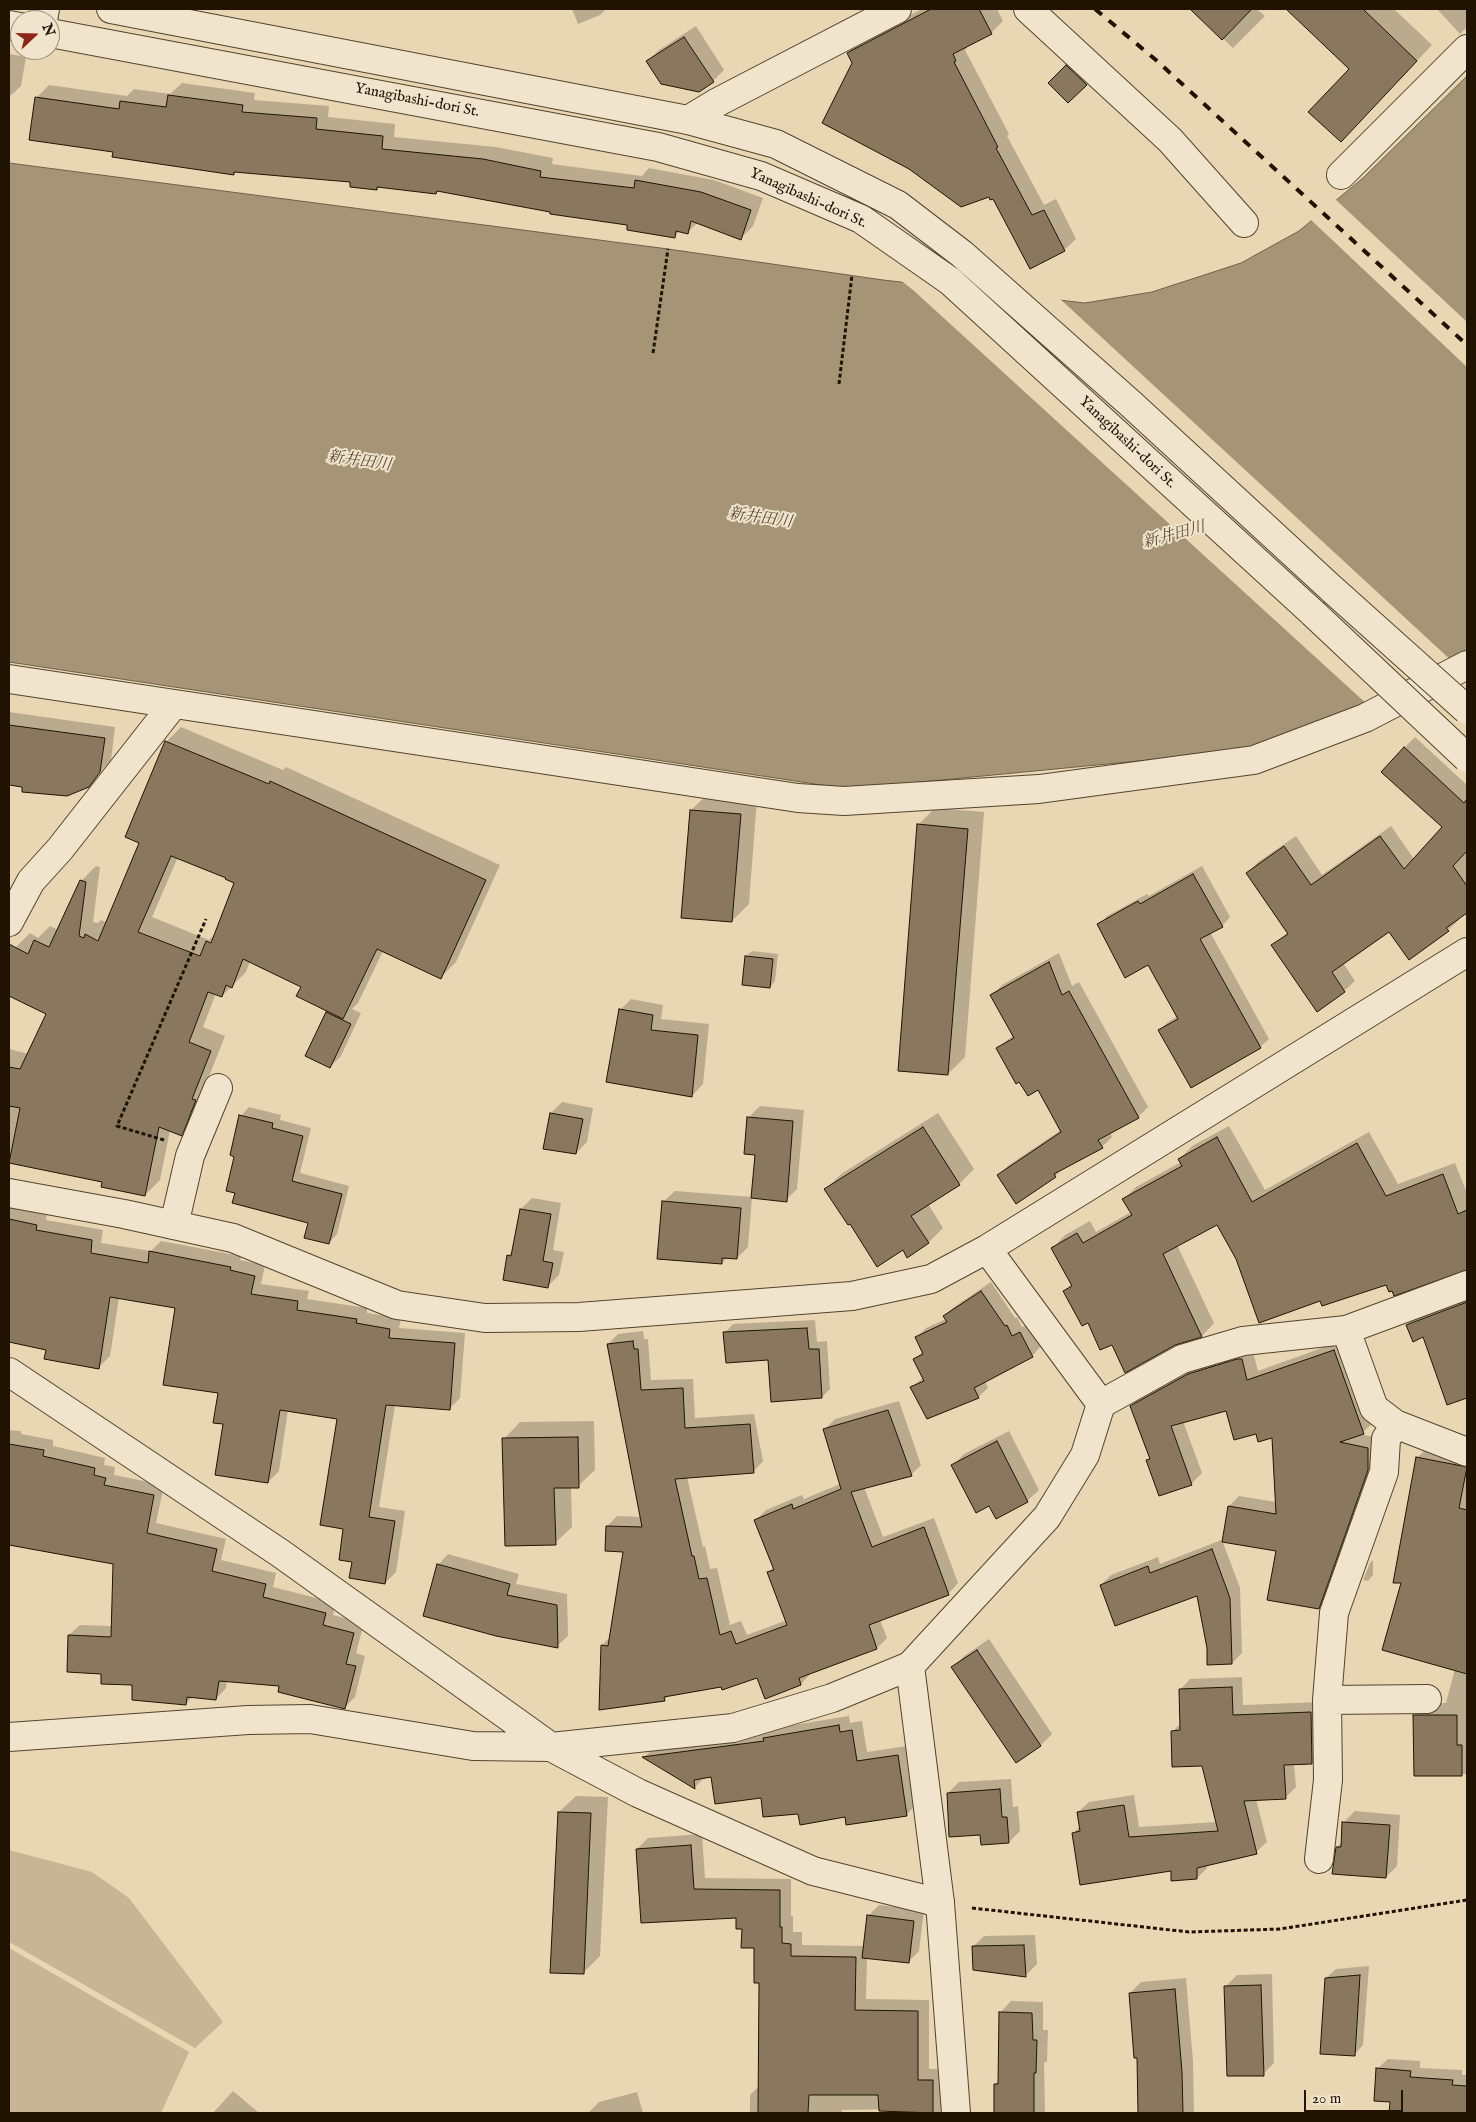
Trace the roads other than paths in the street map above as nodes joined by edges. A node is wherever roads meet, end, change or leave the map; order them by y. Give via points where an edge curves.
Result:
1 (111, 9) edge
2 (897, 9) edge
3 (1028, 9) edge
4 (60, 35) edge
5 (1467, 49) edge
6 (688, 120) junction
7 (1341, 175) dead end
8 (1244, 223) dead end
9 (1467, 665) edge
10 (9, 679) edge
11 (173, 705) junction
12 (1467, 710) edge
13 (1467, 758) edge
14 (9, 922) edge
15 (1467, 952) edge
16 (218, 1088) dead end
17 (9, 1193) edge
18 (174, 1225) junction
19 (987, 1250) junction
20 (1467, 1285) edge
21 (1346, 1330) junction
22 (9, 1372) edge
23 (1101, 1404) junction
24 (1395, 1424) junction
25 (1467, 1452) edge
26 (910, 1666) junction
27 (1427, 1699) dead end
28 (1327, 1700) junction
29 (9, 1737) edge
30 (551, 1747) junction
31 (1319, 1859) dead end
32 (940, 1903) junction
33 (956, 2113) edge

1 - 6 street, Yanagibashi-dori St.
2 - 6 street
3 - 8 street via 1170,140
4 - 13 street, Yanagibashi-dori St., bridge via 658,147 761,176 861,219 950,281
5 - 7 street
6 - 12 street, Yanagibashi-dori St., bridge via 776,144 898,205 962,254
9 - 11 street via 1365,718 1254,760 1039,789 844,801 788,796
10 - 11 street
11 - 14 street via 31,881
15 - 19 street
16 - 18 street via 190,1156
17 - 18 street
18 - 19 street via 233,1238 397,1305 485,1318 579,1316 852,1296 931,1279
19 - 23 street
20 - 21 street
21 - 23 street via 1243,1341 1182,1359
21 - 24 street via 1374,1408
22 - 30 street via 280,1553
23 - 26 street via 1085,1454 1048,1517
24 - 25 street
24 - 28 street via 1386,1439 1384,1472 1334,1613
26 - 30 street via 832,1698 733,1728
26 - 32 street
27 - 28 street
28 - 31 street via 1328,1780
29 - 30 street via 248,1720 310,1720 473,1746
30 - 32 street via 638,1793 813,1871
32 - 33 street

